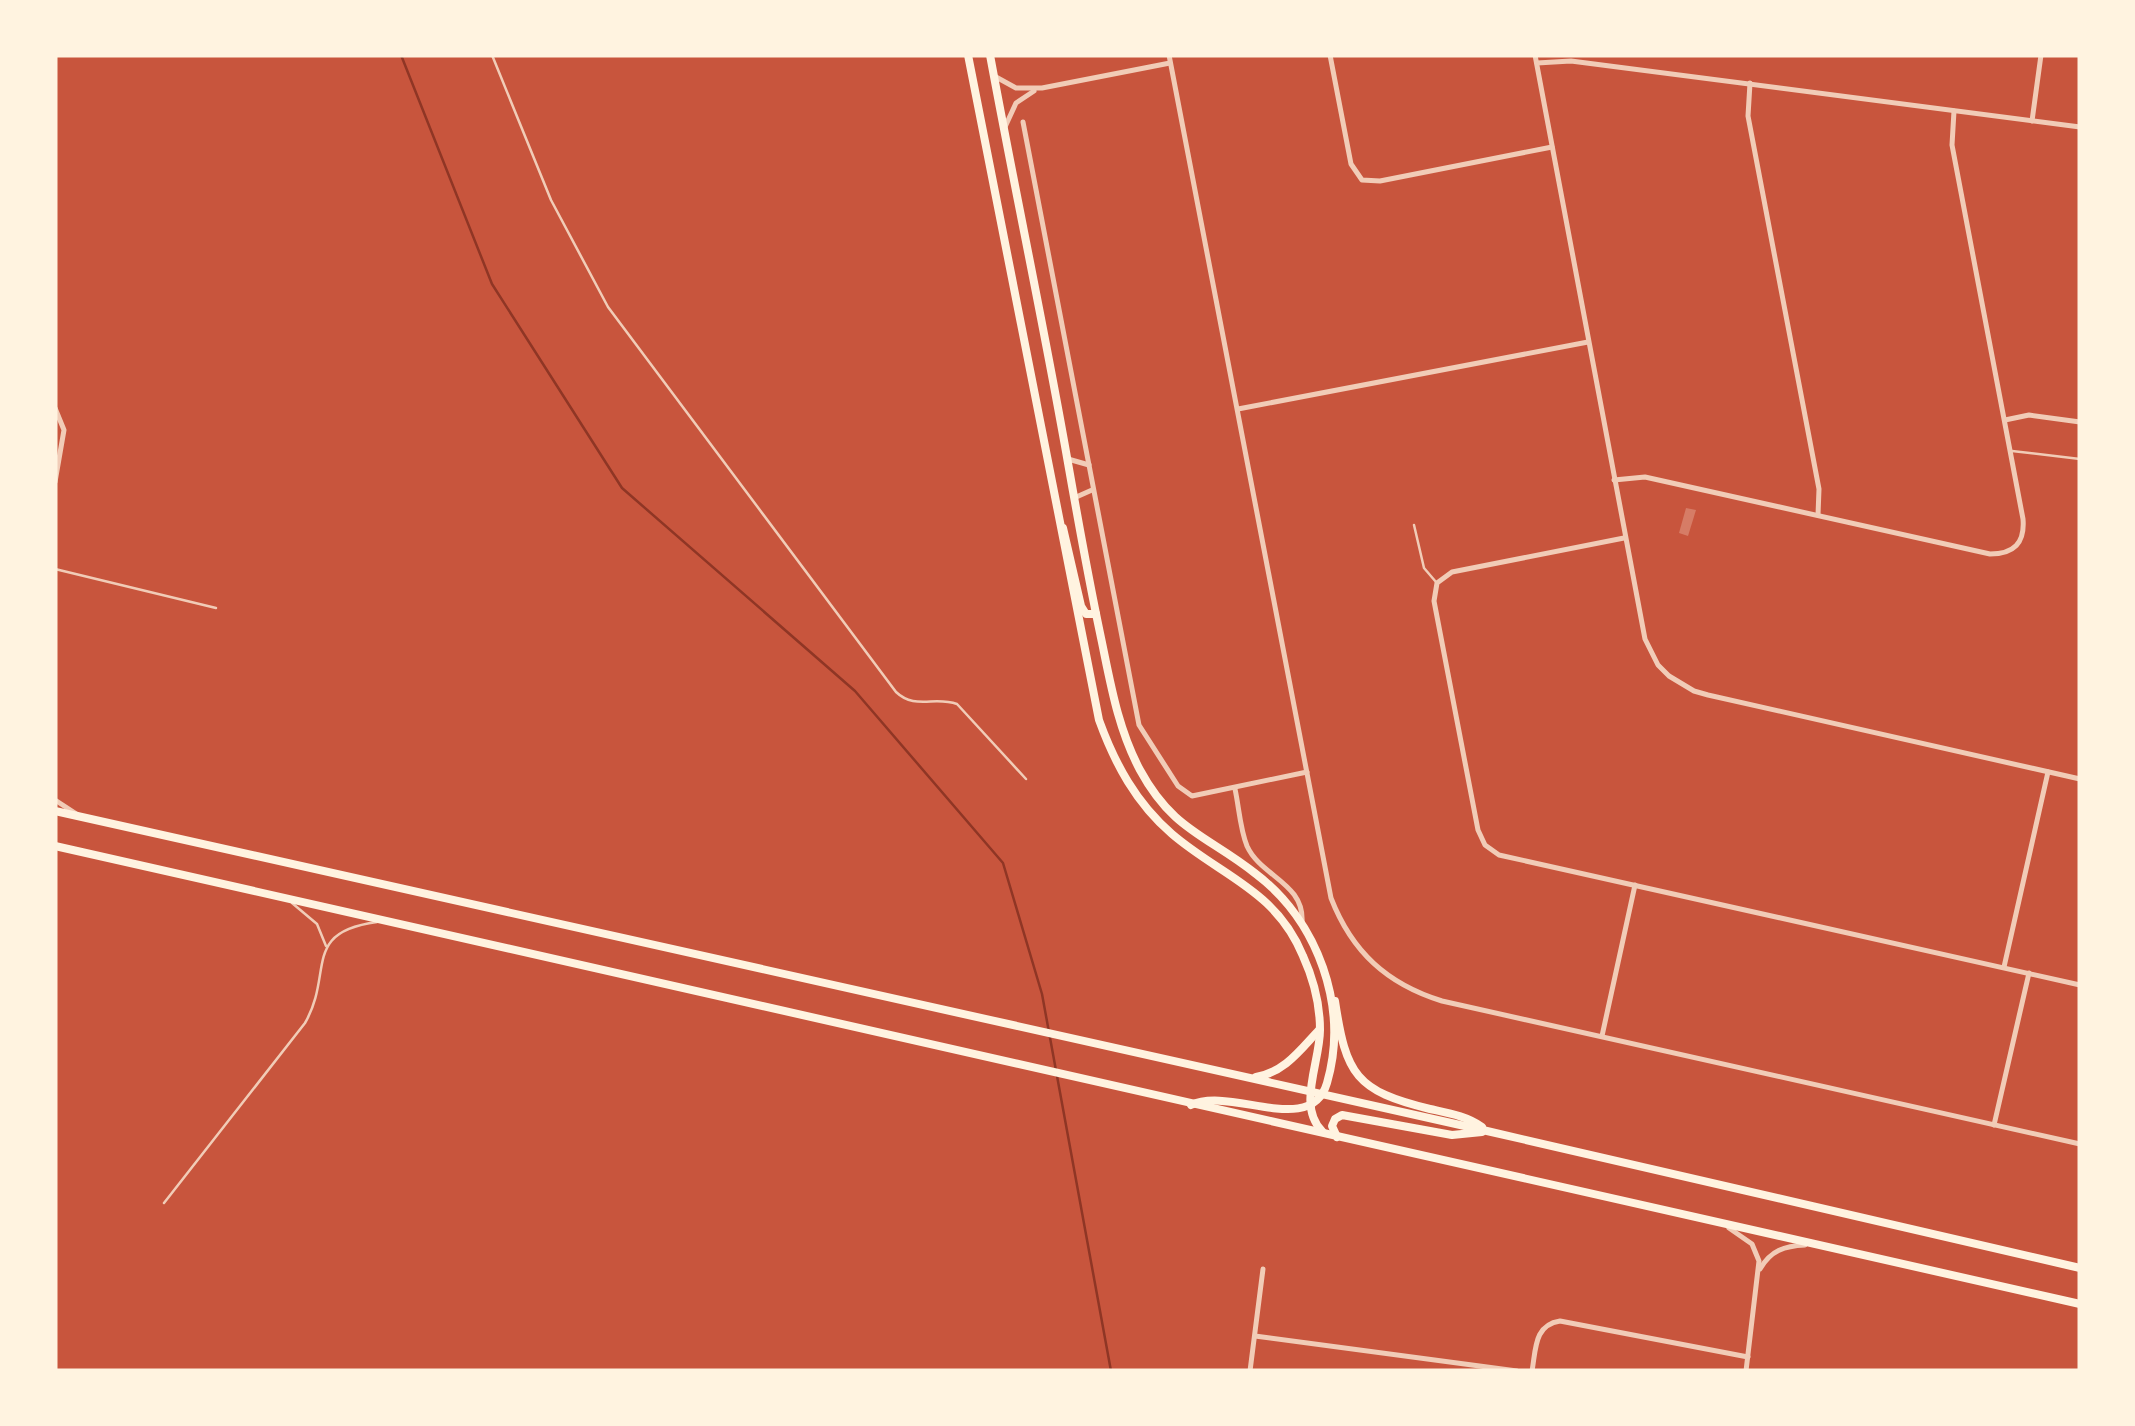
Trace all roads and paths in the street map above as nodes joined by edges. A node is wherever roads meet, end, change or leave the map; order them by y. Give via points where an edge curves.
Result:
1 (492, 55) edge
2 (968, 55) edge
3 (990, 55) edge
4 (1169, 55) edge
5 (1330, 55) edge
6 (2042, 55) edge
7 (1536, 59) edge
8 (1170, 63) junction
9 (994, 76) junction
10 (1750, 83) junction
11 (1042, 88) junction
12 (1954, 111) junction
13 (2032, 121) junction
14 (1023, 122) dead end
15 (2080, 127) edge
16 (1004, 130) junction
17 (1552, 147) junction
18 (1588, 342) junction
19 (55, 408) edge
20 (1238, 409) junction
21 (2006, 420) junction
22 (2080, 422) edge
23 (2010, 450) junction
24 (1067, 459) junction
25 (2080, 459) edge
26 (1089, 466) junction
27 (1614, 480) junction
28 (55, 482) edge
29 (1092, 490) junction
30 (1074, 498) junction
31 (1054, 505) junction
32 (1818, 515) junction
33 (1414, 526) dead end
34 (1624, 538) junction
35 (55, 569) edge
36 (1438, 583) junction
37 (216, 608) dead end
38 (1096, 614) junction
39 (1308, 772) junction
40 (2048, 772) junction
41 (2080, 779) edge
42 (1026, 780) dead end
43 (1235, 788) junction
44 (55, 800) edge
45 (55, 811) edge
46 (80, 817) junction
47 (55, 846) edge
48 (1636, 885) junction
49 (287, 898) junction
50 (384, 921) junction
51 (1302, 923) junction
52 (326, 948) junction
53 (2004, 967) junction
54 (2028, 973) junction
55 (1325, 974) junction
56 (2080, 985) edge
57 (1320, 1029) junction
58 (1602, 1036) junction
59 (1252, 1078) junction
60 (1312, 1092) junction
61 (1322, 1094) junction
62 (1191, 1105) junction
63 (1309, 1106) junction
64 (1994, 1126) junction
65 (1487, 1131) junction
66 (1326, 1135) junction
67 (1337, 1137) junction
68 (2080, 1144) edge
69 (164, 1203) dead end
70 (1709, 1220) junction
71 (1817, 1245) junction
72 (2080, 1268) edge
73 (1264, 1269) dead end
74 (1759, 1271) junction
75 (2080, 1304) edge
76 (1254, 1336) junction
77 (1748, 1358) junction
78 (1250, 1371) edge
79 (1518, 1371) edge
80 (1532, 1371) edge
81 (1746, 1371) edge

1 - 42 lane via 568,237 631,340 896,692 914,703 956,704
2 - 31 main road
3 - 9 main road
4 - 8 street
5 - 17 street via 1351,164 1362,180
6 - 13 street
7 - 10 street
7 - 17 street
8 - 11 street
8 - 20 street
9 - 11 street via 1016,88
9 - 16 main road
10 - 12 street
10 - 32 street via 1748,116
11 - 16 street via 1016,103
12 - 13 street
12 - 21 street via 1952,145
13 - 15 street
14 - 26 street
16 - 24 main road
17 - 18 street
18 - 20 street
18 - 27 street
19 - 28 street via 64,430
20 - 39 street
21 - 22 street
21 - 23 street
23 - 25 lane
23 - 32 street via 2024,531 2004,554
24 - 26 street
24 - 30 main road
26 - 29 street
27 - 32 street via 1645,478
27 - 34 street
29 - 30 street
29 - 43 street via 1140,725 1184,792 1197,796
30 - 38 main road
31 - 38 main road via 1081,606
31 - 57 main road via 1094,704 1119,768 1170,832 1250,887 1284,920 1309,971
33 - 36 lane via 1424,568
34 - 36 street via 1452,572
34 - 40 street via 1645,639 1658,666 1680,685
35 - 37 lane
36 - 48 street via 1434,600 1485,846 1499,855
38 - 51 main road via 1117,715 1151,789 1190,831 1272,886
39 - 43 street
39 - 58 street via 1332,898 1370,962 1422,995
40 - 41 street
40 - 53 street
43 - 51 street via 1247,846 1297,897
44 - 46 street
45 - 46 main road
46 - 59 main road
47 - 49 main road
48 - 53 street
48 - 58 street
49 - 50 main road
49 - 52 lane via 318,924
50 - 52 lane via 344,930
50 - 62 main road
51 - 55 main road
52 - 69 lane via 305,1023
53 - 54 street
54 - 56 street
54 - 64 street
55 - 61 main road via 1332,1044
55 - 65 main road via 1346,1058 1362,1080 1391,1099 1467,1118
57 - 59 main road via 1278,1071
57 - 60 main road
58 - 64 street
59 - 60 main road
60 - 61 main road
60 - 63 main road
61 - 63 main road
61 - 65 main road
62 - 63 main road via 1220,1098 1287,1110
62 - 66 main road
63 - 66 main road
64 - 68 street
65 - 67 main road via 1452,1135 1342,1116 1332,1126
65 - 72 main road
66 - 67 main road
67 - 70 main road
70 - 71 main road
70 - 74 street via 1746,1238
71 - 74 street via 1780,1248
71 - 75 main road
73 - 76 street
74 - 77 street
76 - 78 street
76 - 79 street
77 - 80 street via 1560,1322 1538,1334
77 - 81 street

